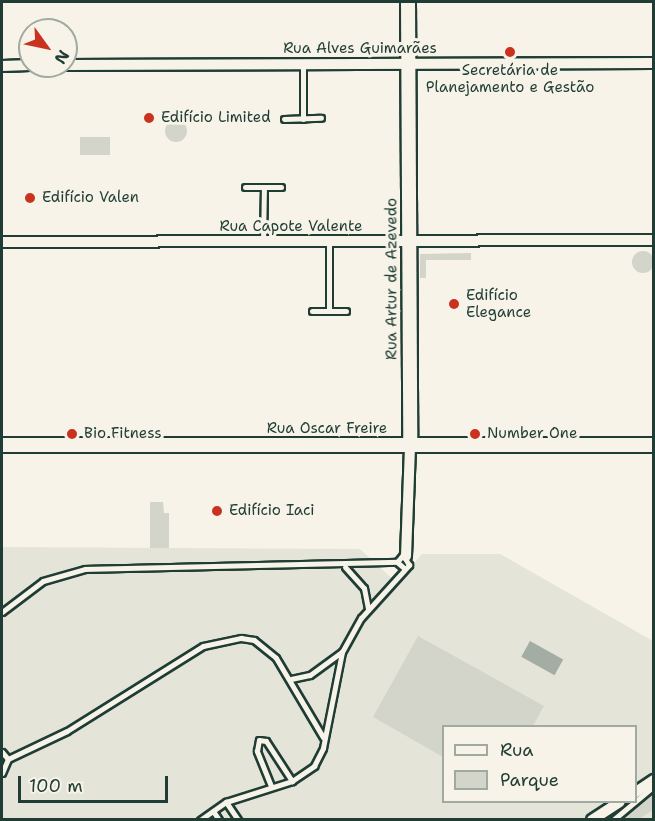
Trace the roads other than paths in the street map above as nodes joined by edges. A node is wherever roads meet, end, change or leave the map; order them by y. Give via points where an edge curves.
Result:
1 (408, 2) edge
2 (654, 63) edge
3 (303, 64) junction
4 (408, 64) junction
5 (18, 65) edge
6 (78, 65) edge
7 (2, 66) edge
8 (303, 118) junction
9 (321, 118) dead end
10 (284, 119) dead end
11 (245, 186) dead end
12 (264, 187) junction
13 (280, 187) dead end
14 (654, 240) edge
15 (2, 242) edge
16 (263, 242) junction
17 (329, 242) junction
18 (409, 242) junction
19 (312, 311) dead end
20 (329, 311) junction
21 (346, 311) dead end
22 (2, 445) edge
23 (654, 445) edge
24 (410, 446) junction
25 (401, 559) junction
26 (345, 567) junction
27 (404, 568) junction
28 (368, 609) junction
29 (2, 612) edge
30 (342, 652) junction
31 (291, 679) junction
32 (323, 737) junction
33 (2, 752) edge
34 (8, 759) junction
35 (2, 772) edge
36 (654, 780) edge
37 (292, 781) junction
38 (271, 786) junction
39 (654, 786) edge
40 (637, 791) edge
41 (637, 800) edge
42 (226, 802) junction
43 (617, 803) edge
44 (633, 803) edge
45 (213, 811) junction
46 (200, 819) edge
47 (219, 819) edge
48 (238, 819) edge
49 (592, 819) edge
50 (613, 819) edge

1 - 4 street, Rua Artur de Azevedo
2 - 4 street, Rua Alves Guimarães
3 - 4 street, Rua Alves Guimarães
3 - 6 street, Rua Alves Guimarães
3 - 8 lane
4 - 18 street, Rua Artur de Azevedo
5 - 7 street
8 - 9 lane
8 - 10 lane
11 - 12 lane
12 - 13 lane
12 - 16 lane
14 - 18 street, Rua Capote Valente
15 - 16 street, Rua Capote Valente
16 - 17 street, Rua Capote Valente
17 - 18 street, Rua Capote Valente
17 - 20 lane
18 - 24 street, Rua Artur de Azevedo
19 - 20 lane
20 - 21 lane
22 - 24 street, Rua Oscar Freire
23 - 24 street, Rua Oscar Freire
24 - 25 street, Rua Artur de Azevedo
25 - 26 lane
25 - 27 lane
25 - 27 lane via 410,563
26 - 28 lane via 364,588
26 - 29 lane via 85,569 43,581
27 - 28 lane
28 - 30 lane
30 - 31 lane via 310,675
30 - 32 lane
31 - 32 lane
31 - 34 lane via 266,647 241,638 203,646 67,731
32 - 37 lane via 314,766
33 - 34 lane
34 - 35 lane
36 - 40 street
37 - 38 lane
37 - 38 lane via 266,741 259,740 257,751
38 - 42 lane
39 - 41 lane
42 - 45 lane
42 - 48 lane
43 - 49 street
44 - 50 lane
45 - 46 lane
45 - 47 lane

